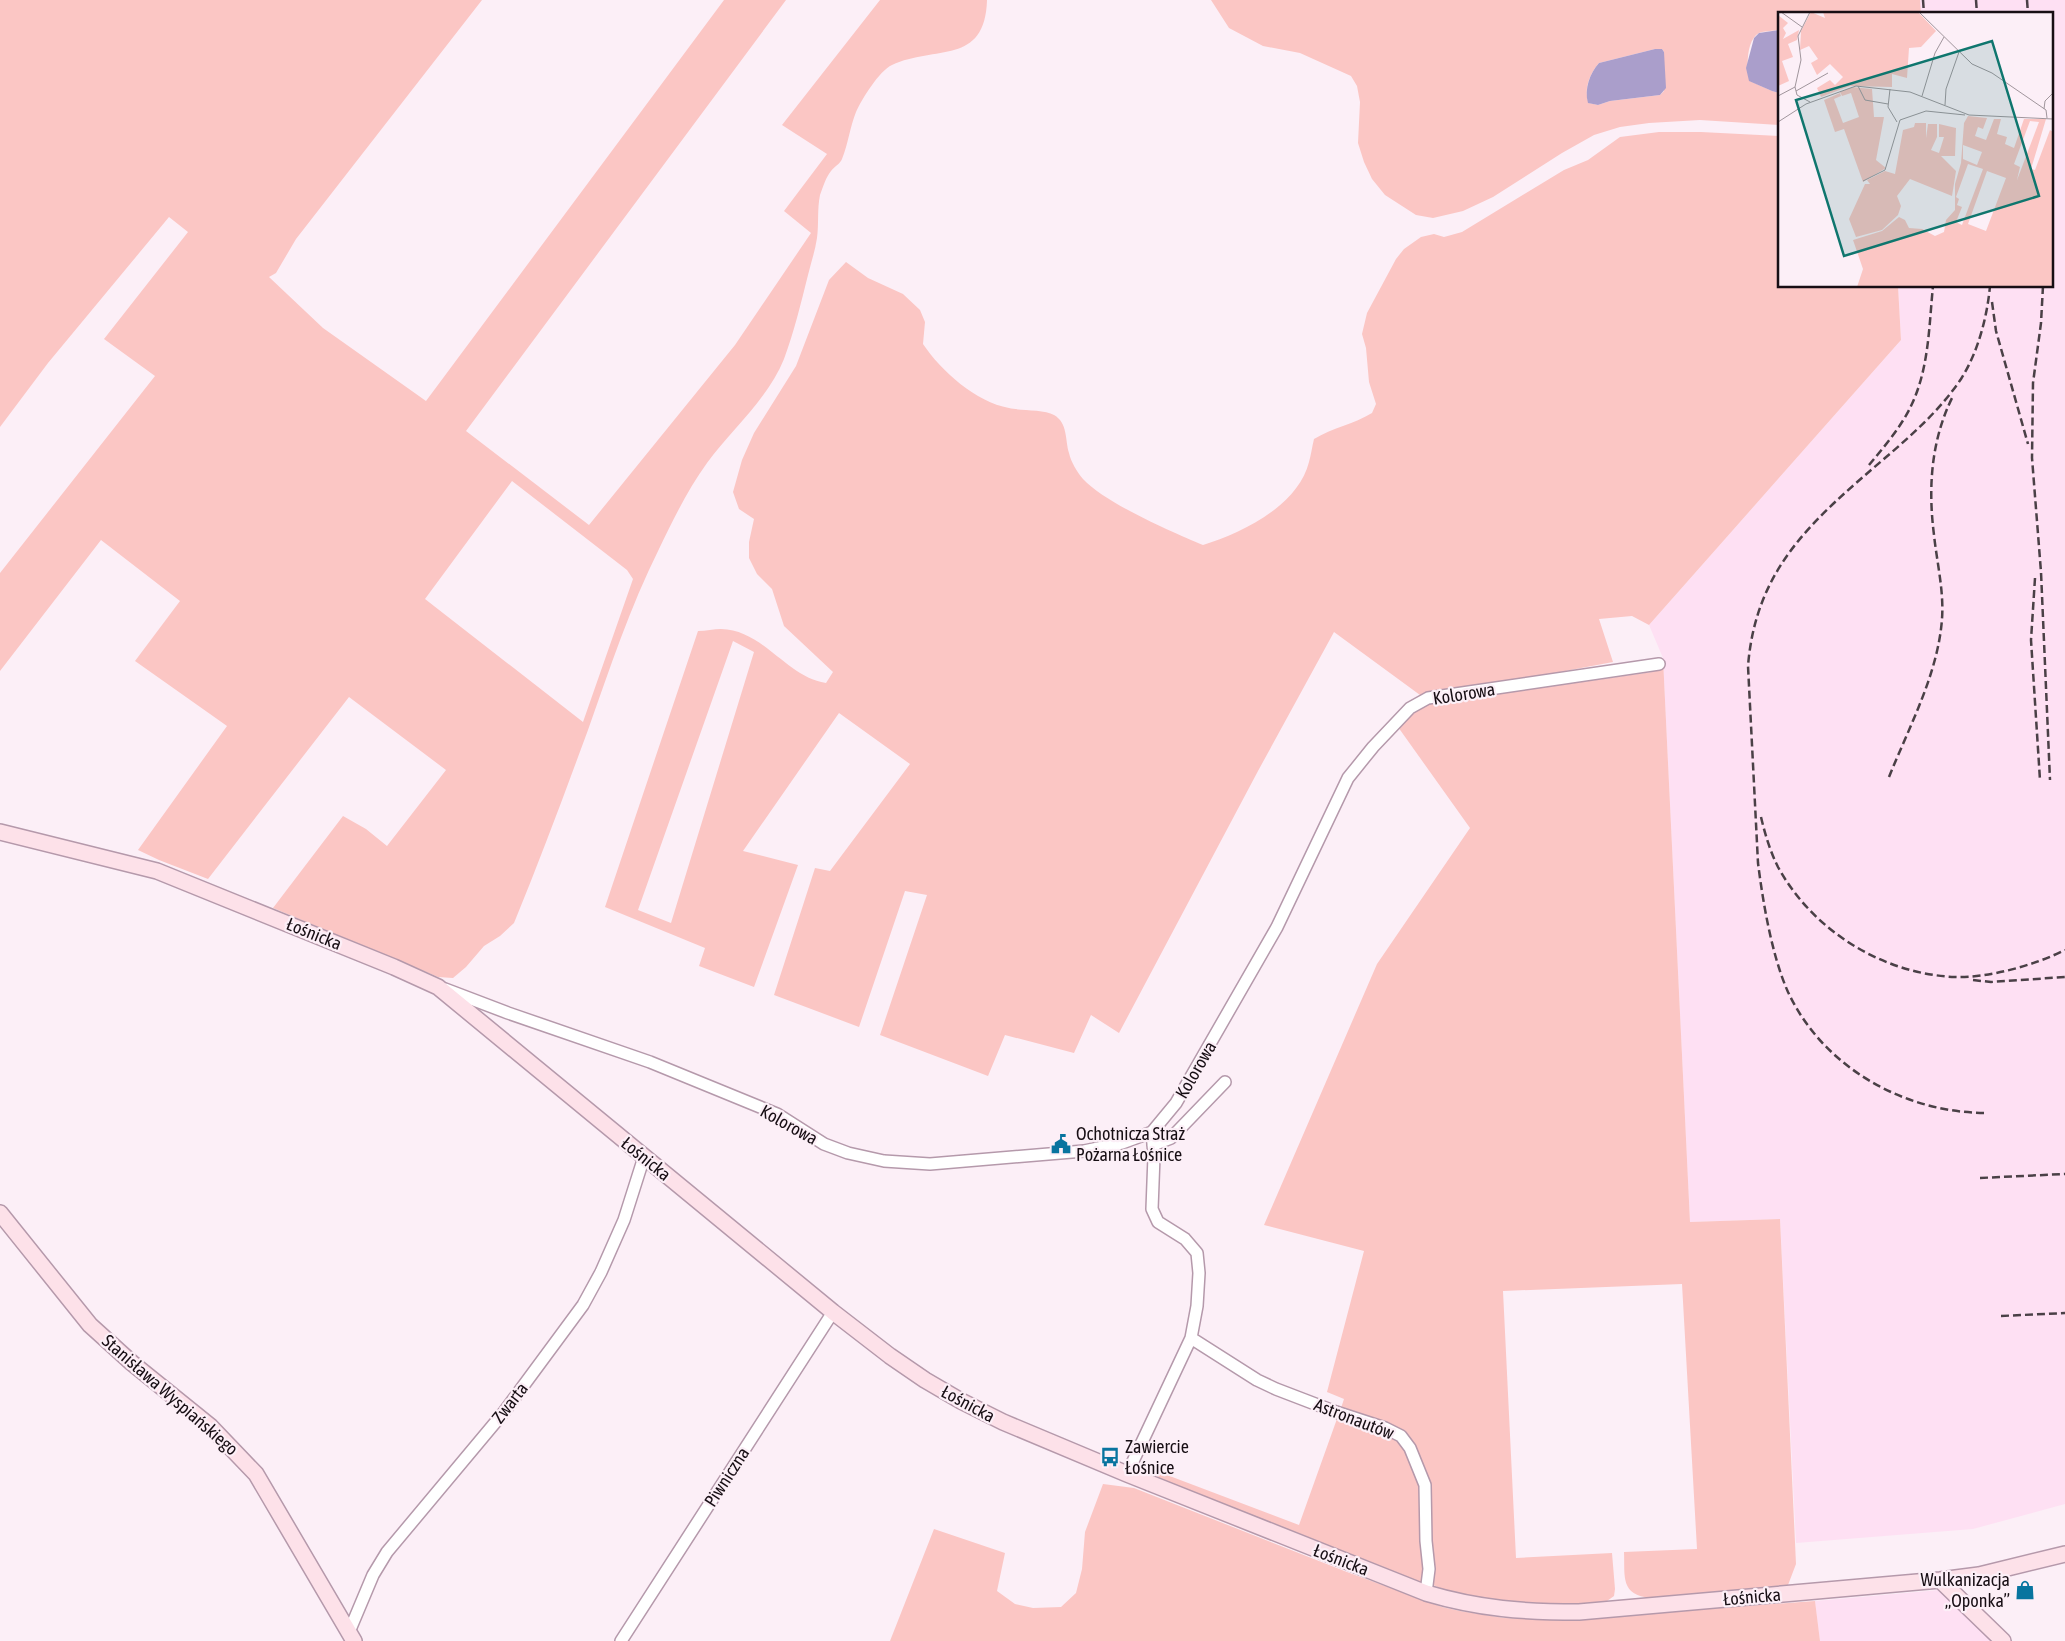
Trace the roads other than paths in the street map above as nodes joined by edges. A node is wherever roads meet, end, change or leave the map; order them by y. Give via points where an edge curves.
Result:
1 (1659, 664) dead end
2 (0, 832) edge
3 (438, 987) junction
4 (1225, 1082) dead end
5 (1152, 1132) junction
6 (1153, 1145) junction
7 (644, 1157) junction
8 (0, 1213) edge
9 (833, 1312) junction
10 (1190, 1338) junction
11 (1127, 1474) junction
12 (2065, 1554) edge
13 (1940, 1580) junction
14 (1426, 1593) junction
15 (352, 1636) edge
16 (621, 1641) edge
17 (2003, 1641) edge

1 - 5 street, Kolorowa via 1428,698 1410,708 1348,778 1277,927 1191,1080
2 - 3 street, Łośnicka via 157,871
3 - 5 street, Kolorowa via 650,1062 777,1114 824,1144 848,1153 930,1164 1084,1151 1122,1143
3 - 7 street, Łośnicka
4 - 6 street via 1171,1138
5 - 6 street
6 - 10 street via 1153,1214 1162,1226 1184,1239 1197,1253 1197,1306
7 - 9 street, Łośnicka
7 - 15 street, Zwarta via 624,1220 584,1305 504,1412 387,1552 373,1575
8 - 15 street, Stanisława Wyspiańskiego via 90,1325 210,1426 256,1474
9 - 11 street, Łośnicka via 890,1356 961,1402 1019,1430
9 - 16 street, Piwniczna
10 - 11 street
10 - 14 street, Astronautów via 1276,1390 1401,1436 1410,1448 1426,1485 1429,1569
11 - 14 street, Łośnicka
12 - 13 street, Łośnicka via 1979,1576
13 - 14 street, Łośnicka via 1579,1612 1491,1609
13 - 17 street

